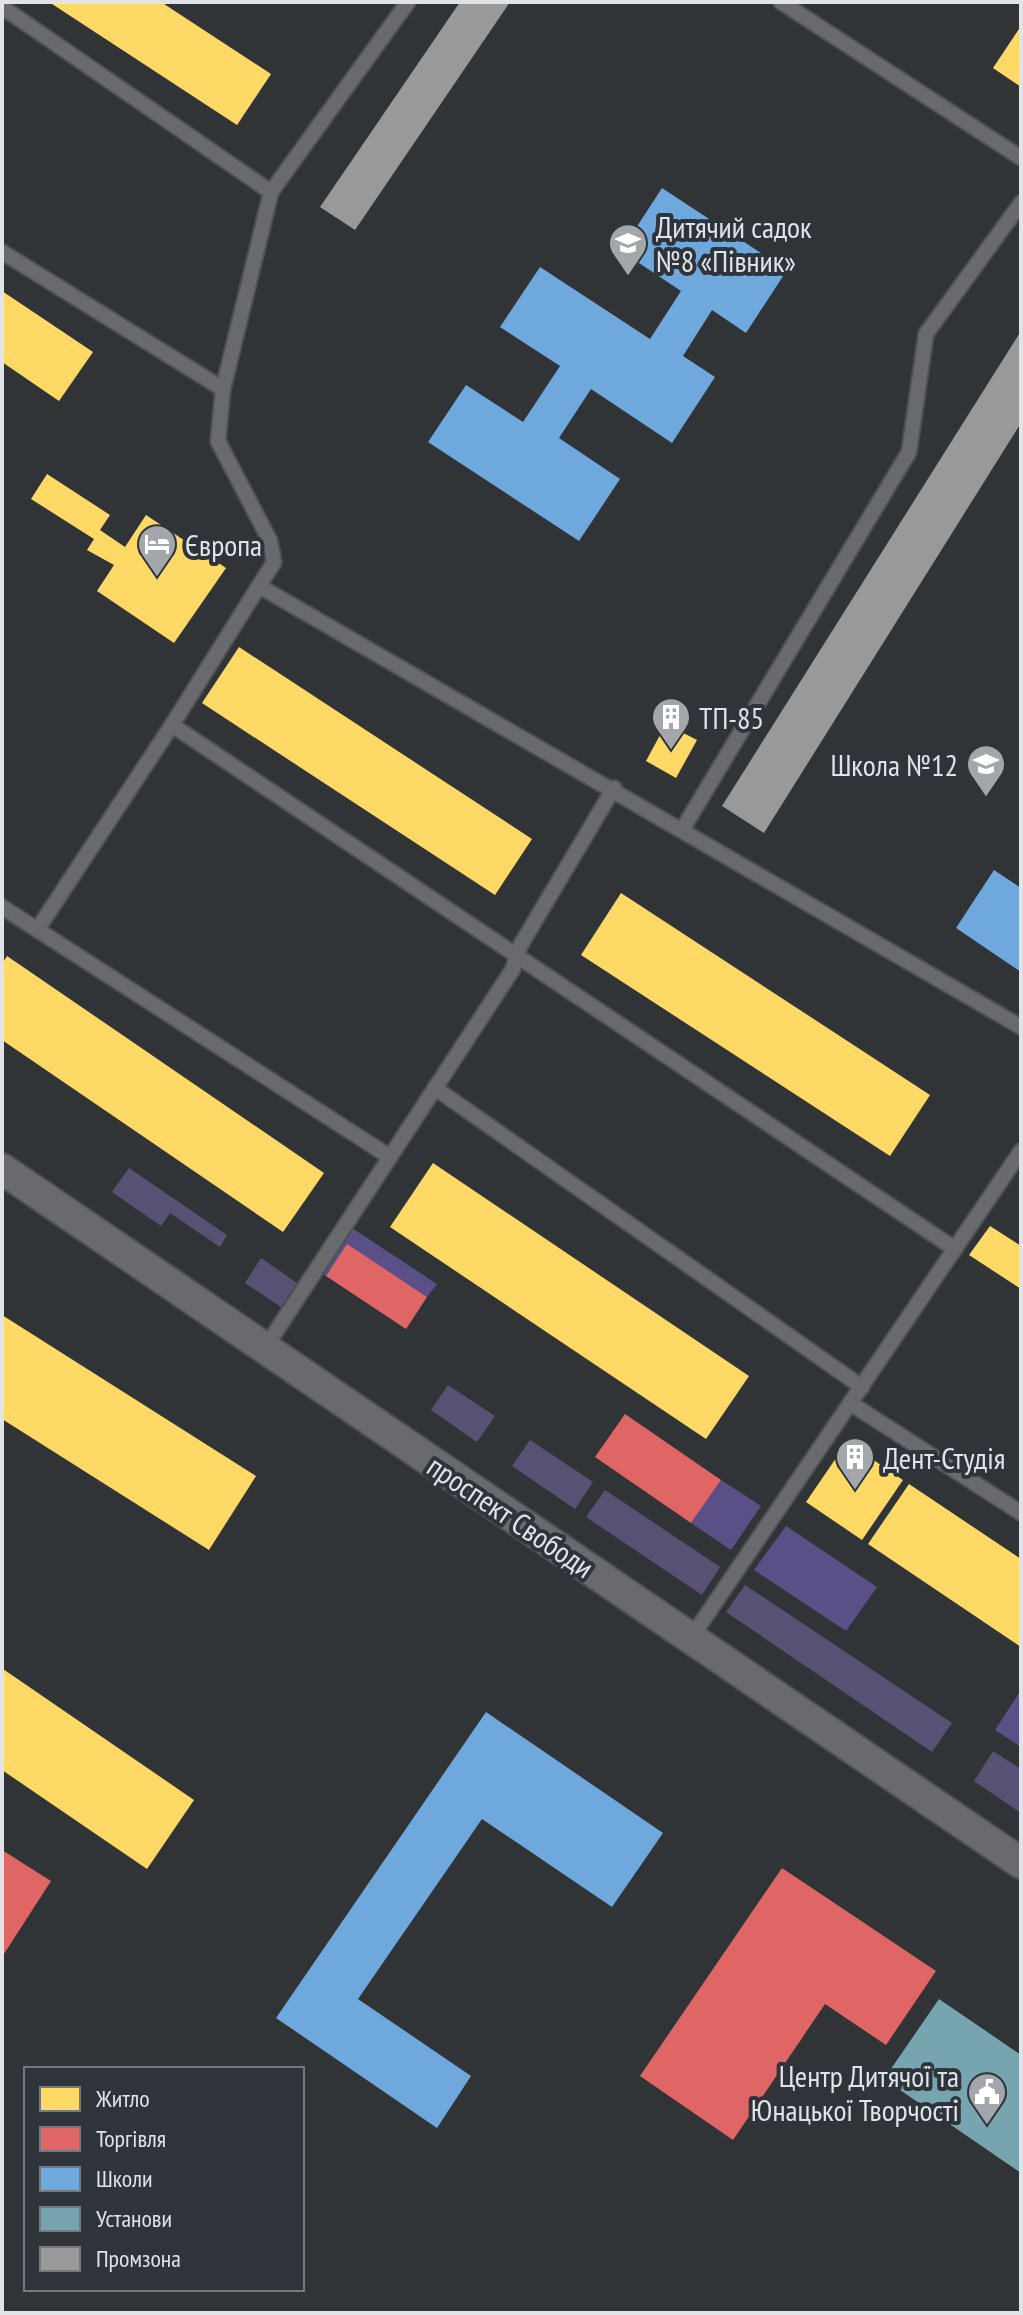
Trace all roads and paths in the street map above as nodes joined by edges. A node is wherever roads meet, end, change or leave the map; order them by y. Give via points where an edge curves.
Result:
1 (408, 2) edge
2 (781, 2) edge
3 (2, 7) edge
4 (1021, 158) edge
5 (271, 192) junction
6 (1021, 203) edge
7 (2, 252) edge
8 (223, 389) junction
9 (259, 586) junction
10 (172, 725) junction
11 (614, 788) junction
12 (682, 830) junction
13 (2, 907) edge
14 (37, 930) junction
15 (518, 957) junction
16 (1021, 1027) edge
17 (435, 1088) junction
18 (1021, 1151) edge
19 (390, 1157) junction
20 (2, 1169) edge
21 (955, 1249) junction
22 (265, 1348) junction
23 (862, 1387) junction
24 (850, 1403) junction
25 (1021, 1513) edge
26 (691, 1638) junction
27 (1021, 1863) edge

1 - 5 lane
2 - 4 lane
3 - 5 lane
5 - 8 lane
6 - 12 lane via 926,334 909,452
7 - 8 lane
8 - 9 lane via 218,441 270,541 274,562
9 - 10 lane
9 - 11 lane
10 - 14 lane
10 - 15 lane
11 - 12 lane
11 - 15 lane
12 - 16 lane
13 - 14 lane
14 - 19 lane
15 - 17 lane
15 - 21 lane
17 - 19 lane
17 - 23 lane
18 - 21 lane
19 - 22 lane
20 - 22 street, проспект Свободи
21 - 23 lane
22 - 26 street, проспект Свободи
23 - 24 lane
24 - 25 lane
24 - 26 lane
26 - 27 street, проспект Свободи

